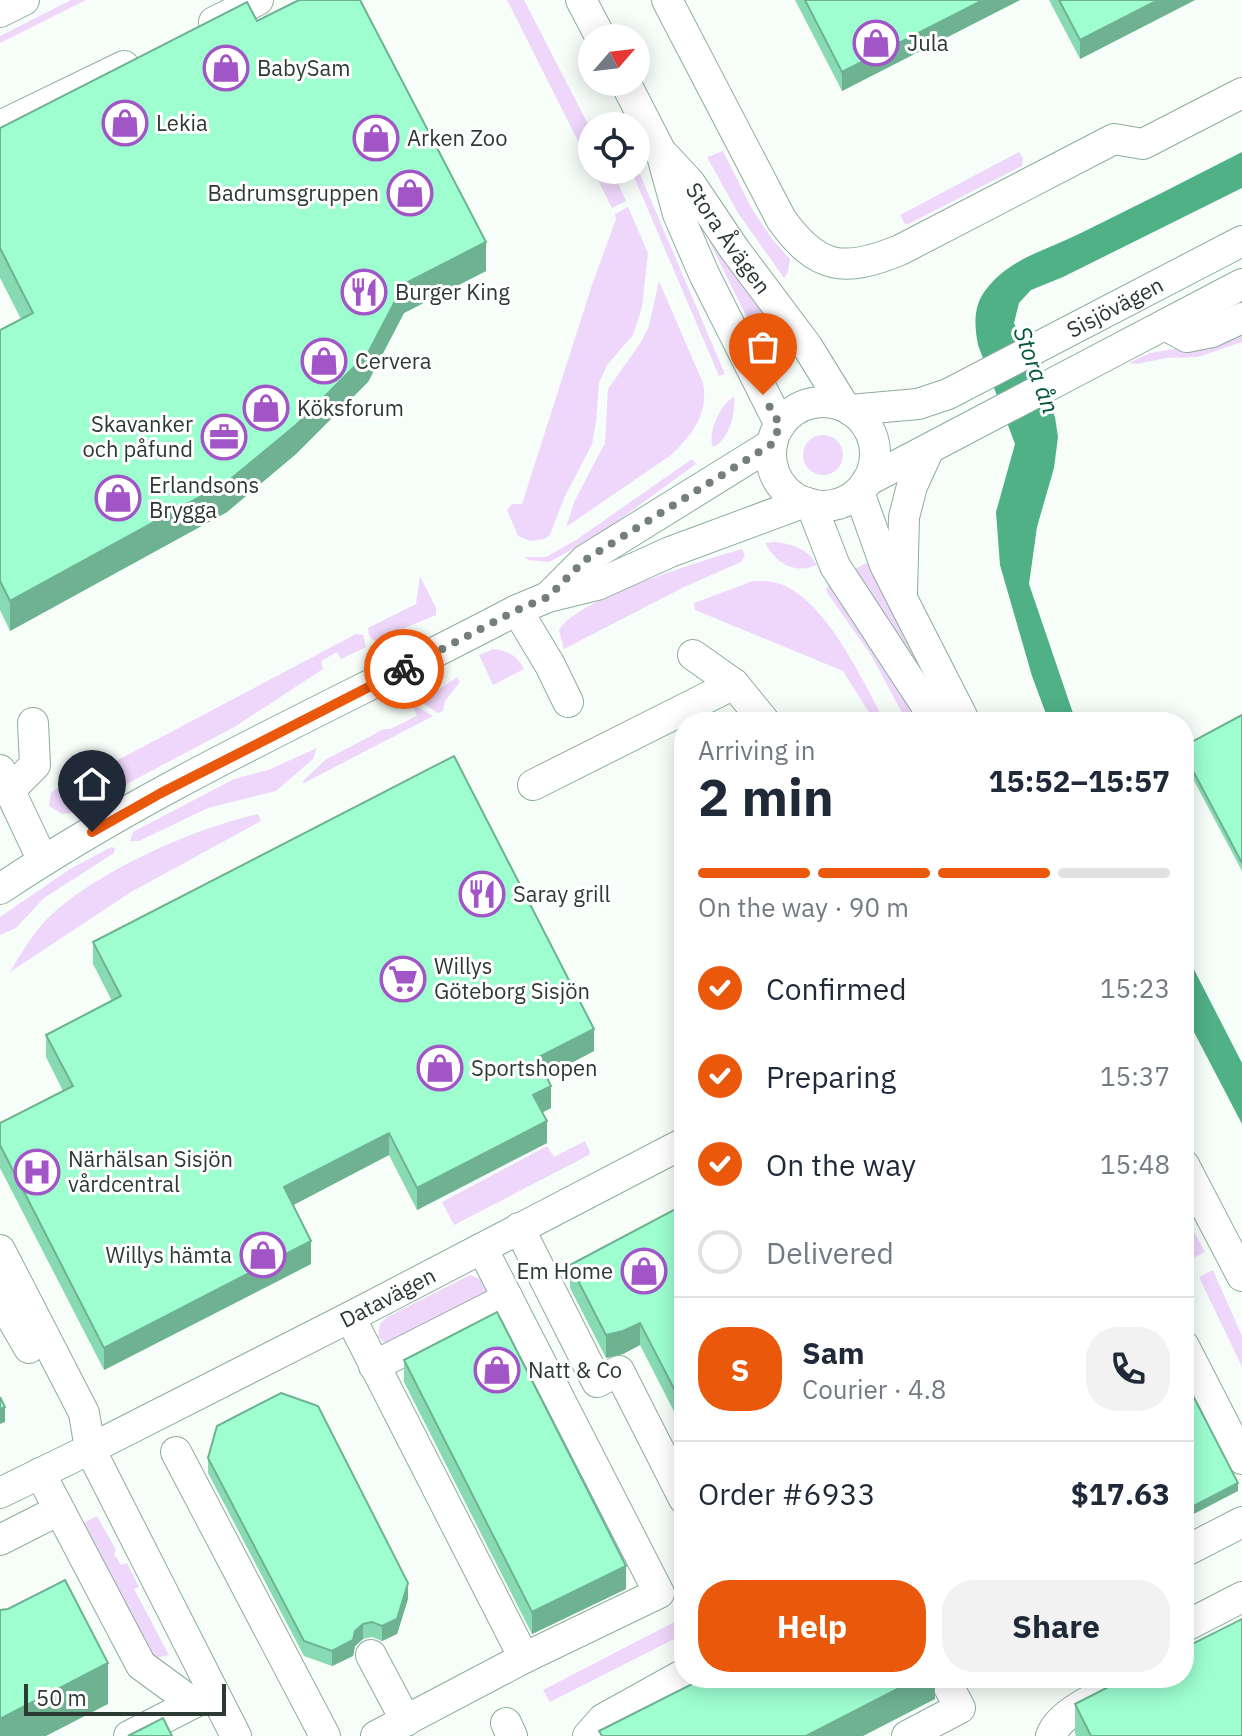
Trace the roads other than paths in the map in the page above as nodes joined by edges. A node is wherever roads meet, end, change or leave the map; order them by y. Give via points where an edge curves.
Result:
1 (24, 0) edge
2 (258, 0) edge
3 (581, 0) edge
4 (667, 0) edge
5 (0, 12) edge
6 (594, 24) edge
7 (186, 35) edge
8 (143, 56) edge
9 (1242, 93) edge
10 (632, 96) edge
11 (0, 126) edge
12 (661, 152) junction
13 (1242, 241) edge
14 (1242, 284) edge
15 (1242, 318) edge
16 (1165, 325) junction
17 (847, 408) junction
18 (776, 435) junction
19 (929, 449) junction
20 (863, 486) junction
21 (808, 503) junction
22 (548, 597) junction
23 (902, 599) junction
24 (517, 610) junction
25 (693, 655) dead end
26 (734, 684) junction
27 (568, 702) dead end
28 (678, 712) edge
29 (757, 712) edge
30 (930, 712) edge
31 (960, 712) edge
32 (674, 714) edge
33 (33, 723) dead end
34 (5, 780) edge
35 (533, 785) dead end
36 (43, 861) junction
37 (0, 889) edge
38 (674, 1148) edge
39 (1194, 1184) edge
40 (519, 1228) junction
41 (482, 1248) junction
42 (0, 1250) edge
43 (573, 1266) edge
44 (1242, 1276) edge
45 (545, 1281) junction
46 (0, 1298) edge
47 (508, 1298) junction
48 (350, 1317) junction
49 (1194, 1365) edge
50 (374, 1366) junction
51 (90, 1449) junction
52 (176, 1452) dead end
53 (1242, 1459) edge
54 (40, 1473) junction
55 (674, 1479) edge
56 (0, 1493) edge
57 (59, 1510) junction
58 (1242, 1522) edge
59 (0, 1540) edge
60 (1194, 1547) edge
61 (98, 1584) junction
62 (1242, 1597) edge
63 (70, 1599) edge
64 (1194, 1622) edge
65 (1242, 1626) edge
66 (1194, 1650) edge
67 (371, 1655) dead end
68 (524, 1658) junction
69 (674, 1680) edge
70 (949, 1688) edge
71 (1119, 1688) edge
72 (204, 1698) junction
73 (406, 1721) junction
74 (129, 1736) edge
75 (236, 1736) edge
76 (325, 1736) edge
77 (376, 1736) edge
78 (588, 1736) edge
79 (907, 1736) edge
80 (1051, 1736) edge

1 - 5 street
2 - 7 street
3 - 6 street
4 - 9 street via 781,219 809,249 847,265 900,250 1114,139 1143,144
8 - 11 street
10 - 12 street, Stora Åvägen
12 - 17 street, Stora Åvägen via 690,183
12 - 18 street, Stora Åvägen via 678,214
13 - 17 street, Sisjövägen via 948,394 918,404
14 - 16 street, Sisjövägen
15 - 16 street via 1187,337
16 - 19 street, Sisjövägen
17 - 18 street via 809,404 797,409
17 - 20 street, Stora Åvägen via 872,436 875,459
18 - 21 street, Stora Åvägen via 773,468 778,479 794,497
18 - 22 street via 585,560
19 - 20 street, Sisjövägen
19 - 23 street, Stora Åvägen via 904,517
20 - 21 street via 831,505
20 - 23 street, Stora Åvägen via 885,565
21 - 22 street via 670,552 597,585
21 - 30 street, Stora Åvägen via 835,566
22 - 24 street
23 - 31 street, Stora Åvägen
24 - 27 street
24 - 36 street via 161,793
25 - 26 street
26 - 28 street
26 - 29 street
32 - 35 street
33 - 34 street via 35,765
34 - 36 street
36 - 37 street
38 - 40 street, Datavägen
39 - 44 street
40 - 41 street, Datavägen
40 - 45 street
41 - 47 street
41 - 48 street, Datavägen
42 - 51 street via 84,1413
43 - 45 street
45 - 55 street via 597,1382 619,1371
46 - 51 street
47 - 50 street
47 - 68 street via 659,1593
48 - 50 street
48 - 51 street, Datavägen
49 - 53 street
50 - 68 street
51 - 54 street, Datavägen
51 - 72 street
52 - 76 street
54 - 56 street, Datavägen
54 - 57 street
57 - 59 street
57 - 61 street
58 - 60 street
61 - 63 street
61 - 72 street via 141,1665
62 - 64 street
65 - 66 street
67 - 73 street
68 - 73 street
69 - 78 street via 603,1719
70 - 79 street via 960,1708
71 - 80 street via 1072,1712
72 - 74 street
72 - 75 street
73 - 77 street

